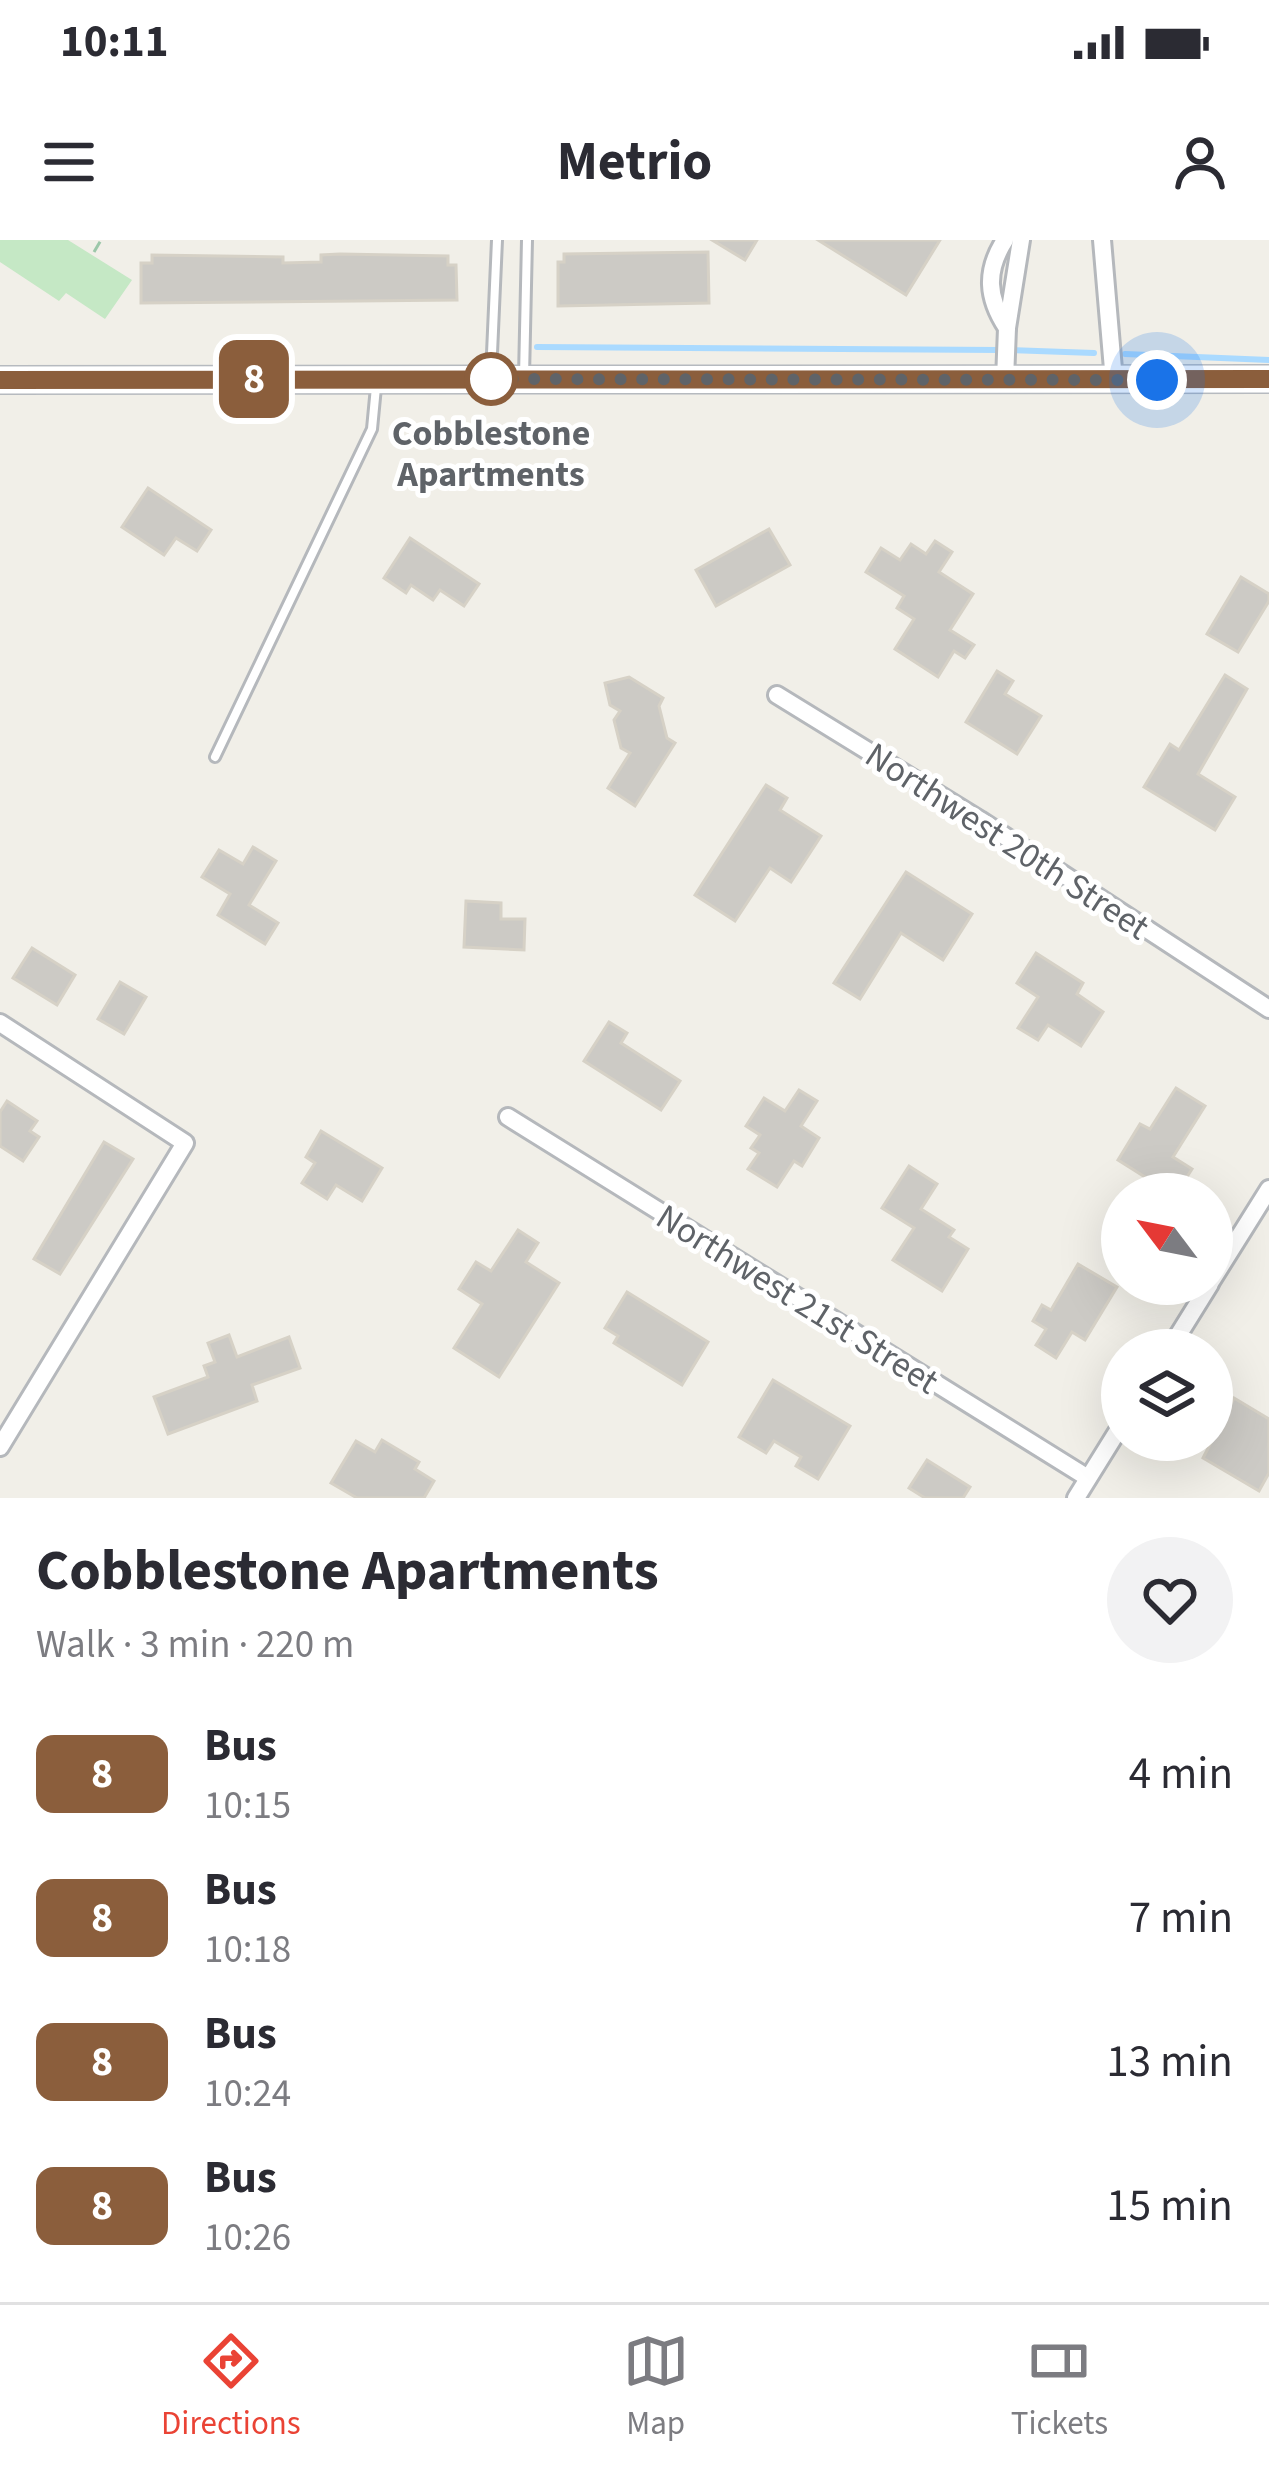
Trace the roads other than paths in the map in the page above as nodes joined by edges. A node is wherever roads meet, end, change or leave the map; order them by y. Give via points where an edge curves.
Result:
1 (497, 240) edge
2 (527, 240) edge
3 (1005, 240) edge
4 (1021, 240) edge
5 (1102, 240) edge
6 (1007, 328) junction
7 (524, 378) junction
8 (377, 379) junction
9 (491, 379) junction
10 (0, 380) edge
11 (1005, 380) junction
12 (1269, 380) edge
13 (1114, 381) junction
14 (777, 695) dead end
15 (215, 757) dead end
16 (1269, 1009) edge
17 (0, 1023) edge
18 (508, 1117) dead end
19 (1269, 1189) edge
20 (1233, 1247) edge
21 (0, 1447) edge
22 (1101, 1457) edge
23 (1088, 1478) junction
24 (1076, 1498) edge

1 - 9 lane
2 - 7 lane
3 - 6 street via 989,291
4 - 6 street
5 - 13 street
6 - 11 street
7 - 9 street
7 - 11 street
8 - 9 street
8 - 10 street
8 - 15 lane via 372,429
11 - 13 street
12 - 13 street
14 - 16 street, Northwest 20th Street
17 - 21 street via 183,1141
18 - 23 street, Northwest 21st Street
19 - 20 street
22 - 23 street
23 - 24 street

